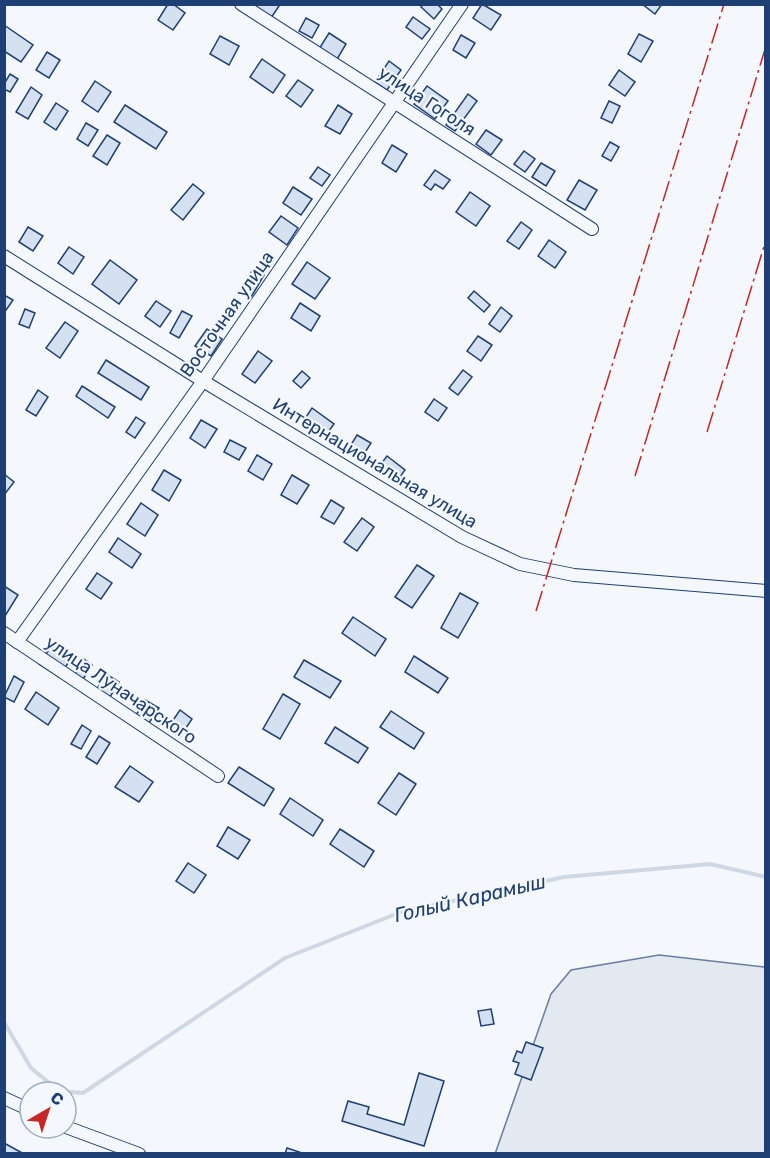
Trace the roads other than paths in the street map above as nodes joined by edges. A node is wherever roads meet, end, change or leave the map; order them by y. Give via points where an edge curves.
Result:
1 (242, 4) edge
2 (462, 4) edge
3 (395, 102) junction
4 (592, 229) dead end
5 (4, 256) edge
6 (203, 381) junction
7 (765, 591) edge
8 (4, 633) edge
9 (17, 642) junction
10 (218, 776) dead end
11 (4, 1098) edge
12 (18, 1104) edge
13 (78, 1131) edge
14 (139, 1154) edge

1 - 3 street, улица Гоголя
2 - 3 street, Восточная улица
3 - 4 street, улица Гоголя
3 - 6 street, Восточная улица
5 - 6 street, Интернациональная улица
6 - 7 street, Интернациональная улица via 462,537 520,564 574,575
6 - 9 street, Восточная улица
8 - 9 street, улица Луначарского
9 - 10 street, улица Луначарского
11 - 12 street
13 - 14 street

